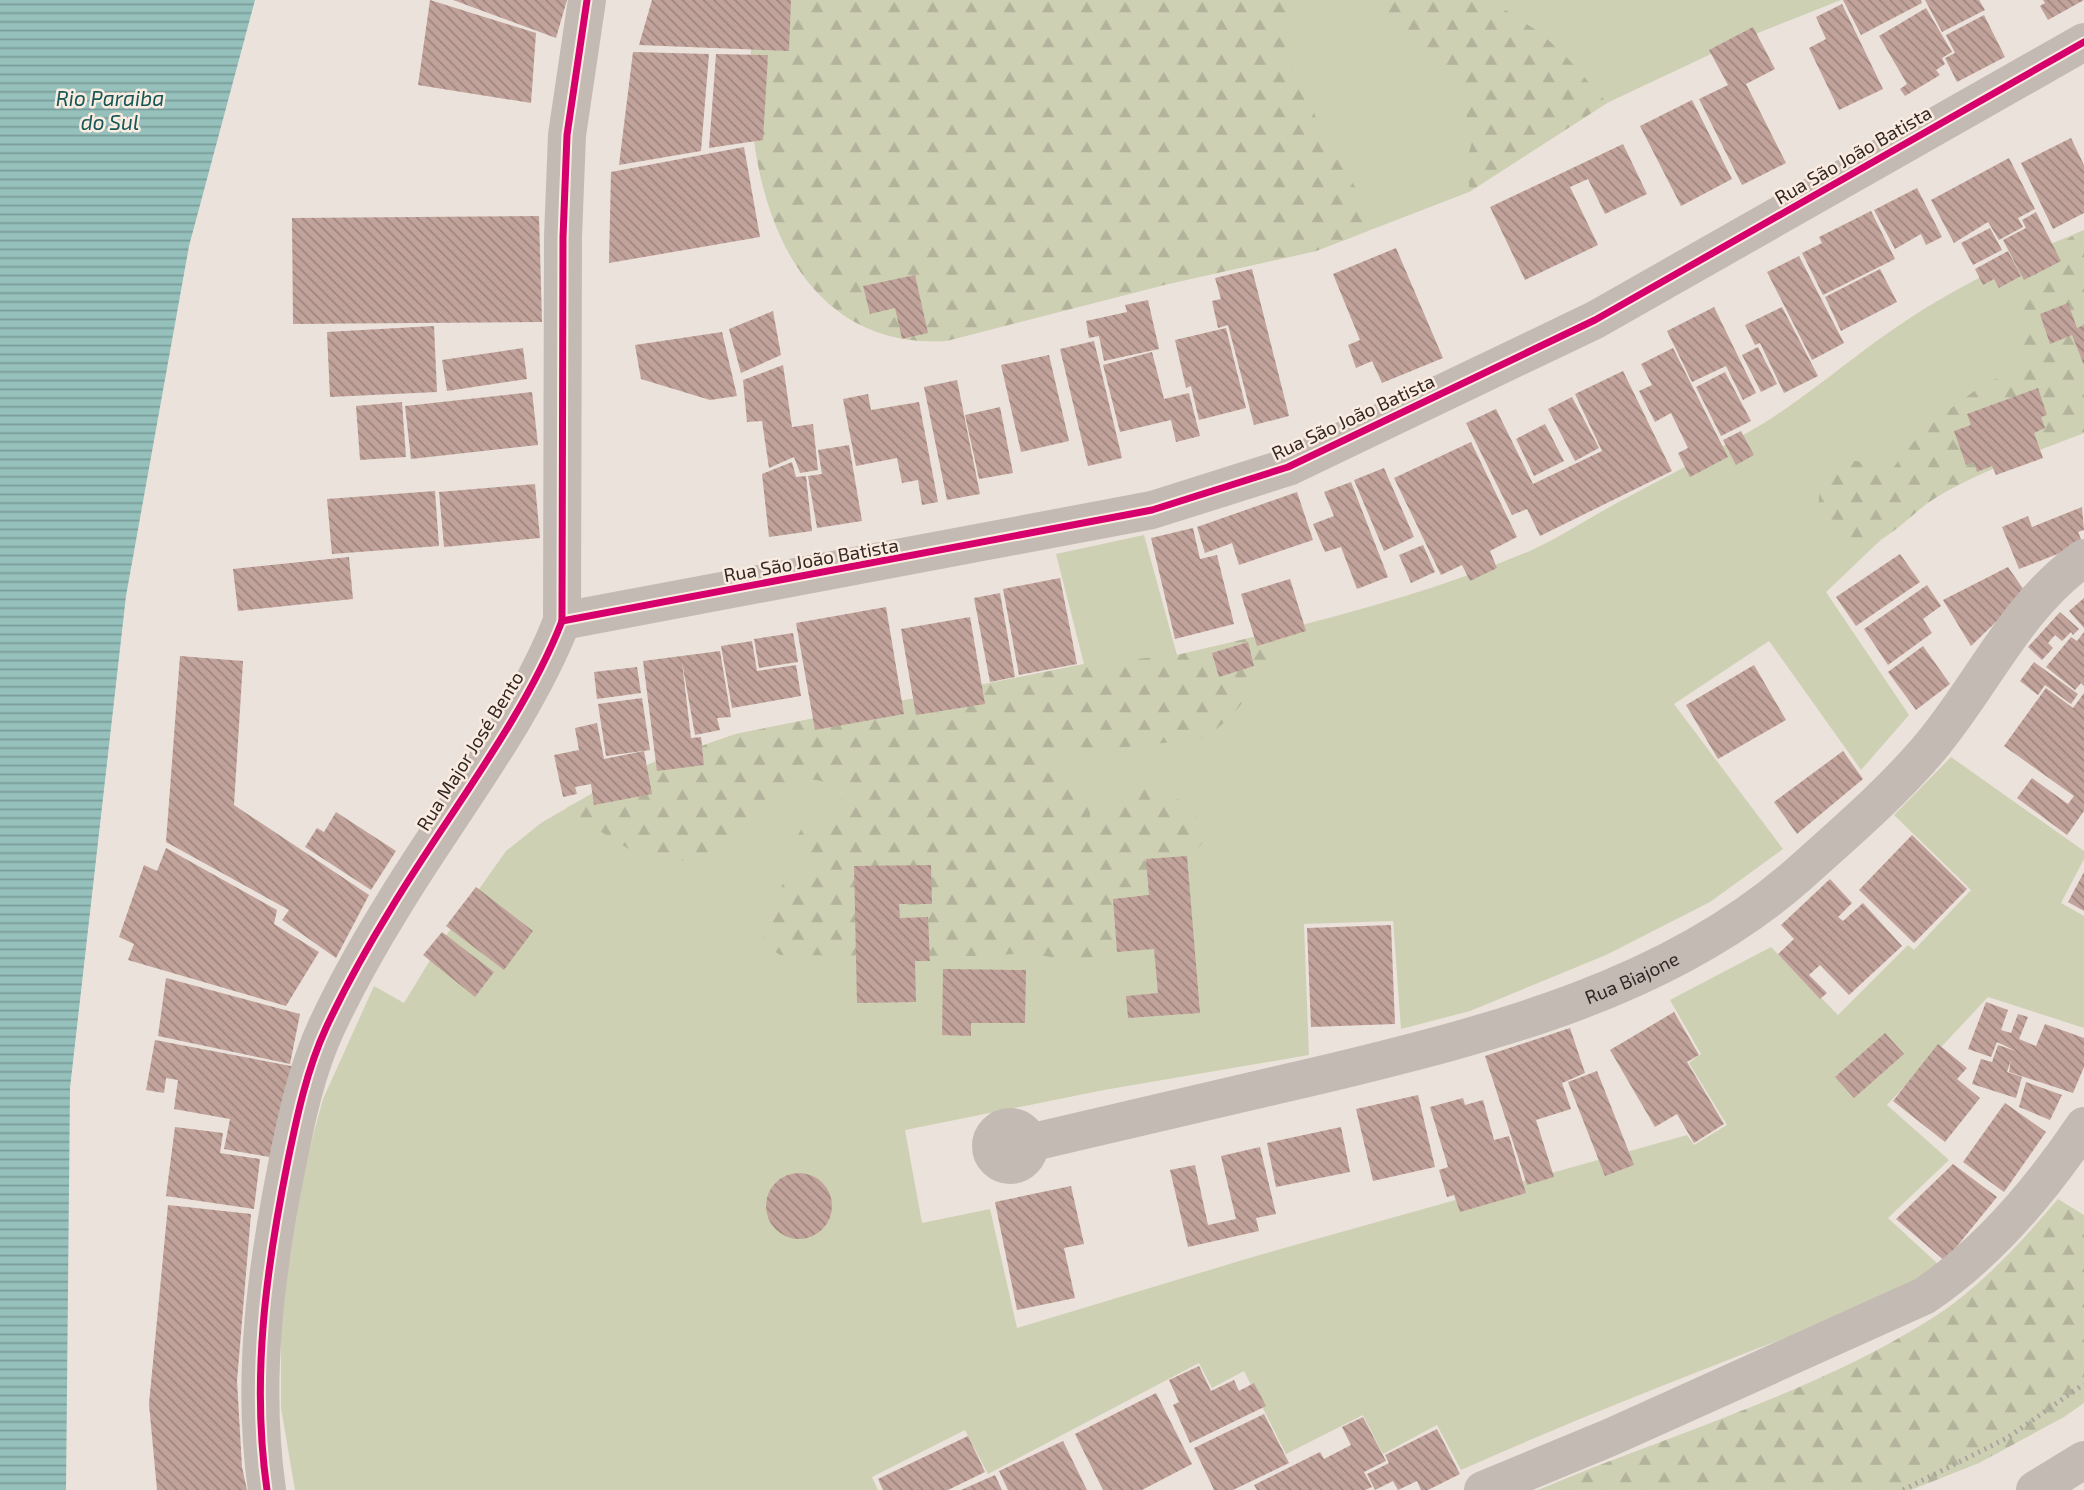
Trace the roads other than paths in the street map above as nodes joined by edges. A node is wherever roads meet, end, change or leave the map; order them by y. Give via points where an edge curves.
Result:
1 (587, 0) edge
2 (2084, 42) edge
3 (2084, 558) edge
4 (562, 621) junction
5 (2084, 1126) edge
6 (1029, 1143) dead end
7 (2084, 1460) edge
8 (267, 1490) edge
9 (1483, 1490) edge
10 (2035, 1490) edge

1 - 4 street, Rua Major José Bento via 567,135
2 - 4 street, Rua São João Batista via 1595,320 1288,467 1152,510
3 - 6 street, Rua Biajone via 2042,594 1927,751 1881,799 1797,876 1699,944 1622,984 1461,1039
4 - 8 street, Rua Major José Bento via 550,652 503,732 391,908 325,1029 311,1068 270,1255 259,1383
5 - 9 street via 2007,1225 1960,1270 1924,1296
7 - 10 street

